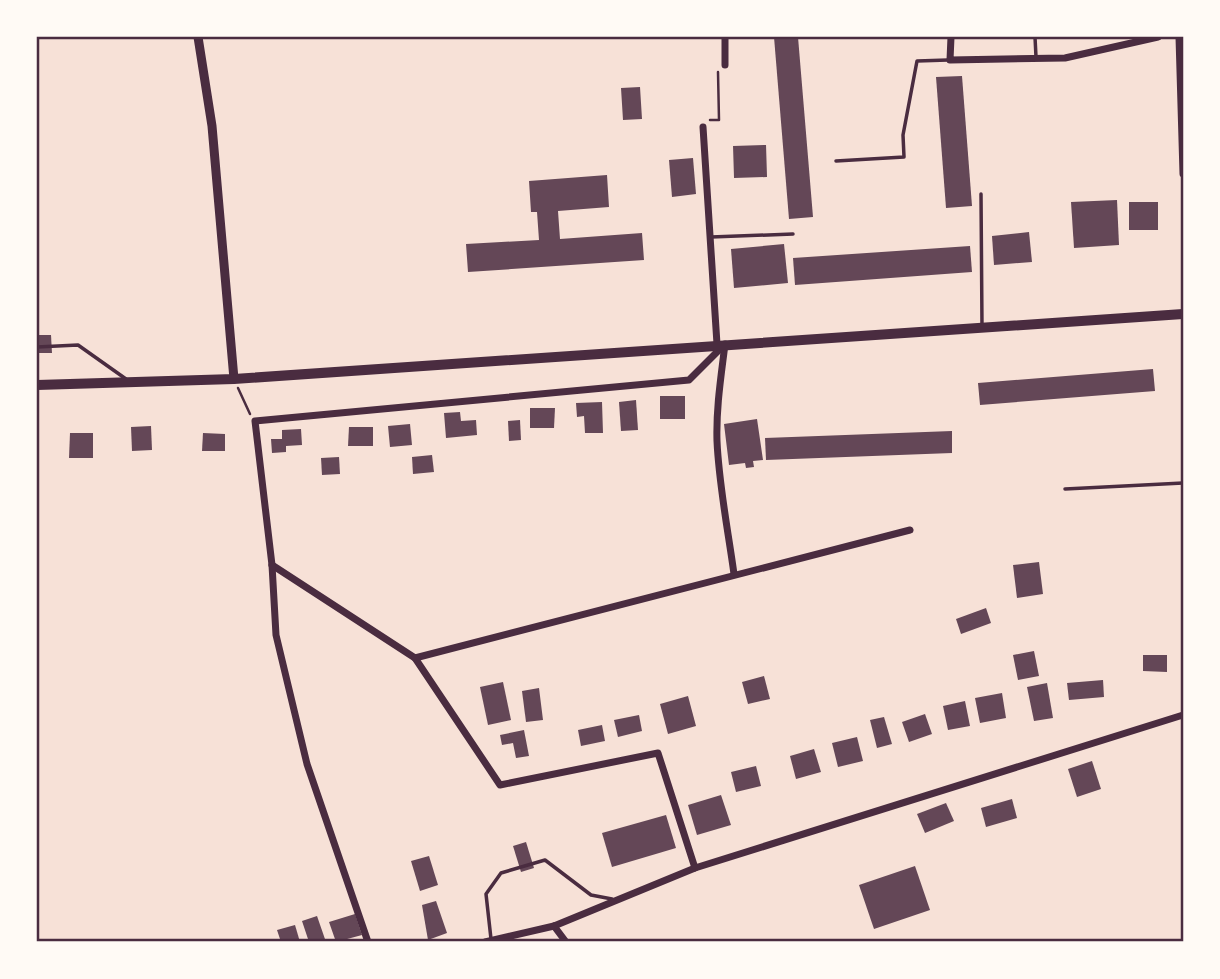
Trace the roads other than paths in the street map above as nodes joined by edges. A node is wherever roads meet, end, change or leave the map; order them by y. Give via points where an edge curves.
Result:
1 (198, 37) edge
2 (724, 37) edge
3 (950, 37) edge
4 (1035, 37) edge
5 (1158, 37) edge
6 (1180, 37) edge
7 (1037, 59) junction
8 (950, 60) junction
9 (725, 65) road end
10 (703, 127) road end
11 (836, 161) dead end
12 (1183, 174) edge
13 (981, 194) dead end
14 (793, 234) dead end
15 (711, 237) junction
16 (1183, 314) edge
17 (982, 326) junction
18 (721, 344) junction
19 (37, 347) edge
20 (234, 379) junction
21 (131, 382) junction
22 (37, 385) edge
23 (1183, 483) edge
24 (1065, 489) dead end
25 (911, 530) dead end
26 (272, 565) junction
27 (734, 574) junction
28 (415, 658) junction
29 (1183, 715) edge
30 (695, 867) junction
31 (619, 901) junction
32 (554, 926) junction
33 (488, 941) edge
34 (368, 942) edge
35 (566, 942) edge

1 - 20 street via 212,126
2 - 9 street
3 - 8 street
4 - 7 lane
5 - 7 street via 1065,58
6 - 12 street
7 - 8 street
8 - 11 lane via 917,61 903,135 904,157
10 - 15 street
13 - 17 lane
14 - 15 lane
15 - 18 street
16 - 17 main road
17 - 18 main road
18 - 20 main road
18 - 26 street via 689,380 255,421
18 - 27 street via 717,439
19 - 21 lane via 78,345
20 - 21 main road
21 - 22 main road
23 - 24 lane
25 - 27 street
26 - 28 street
26 - 34 street via 276,635 307,764
27 - 28 street
28 - 30 street via 500,785 658,753
29 - 30 street
30 - 31 street
31 - 32 street
31 - 33 lane via 591,895 545,860 500,873 486,894
32 - 33 street
32 - 35 street

